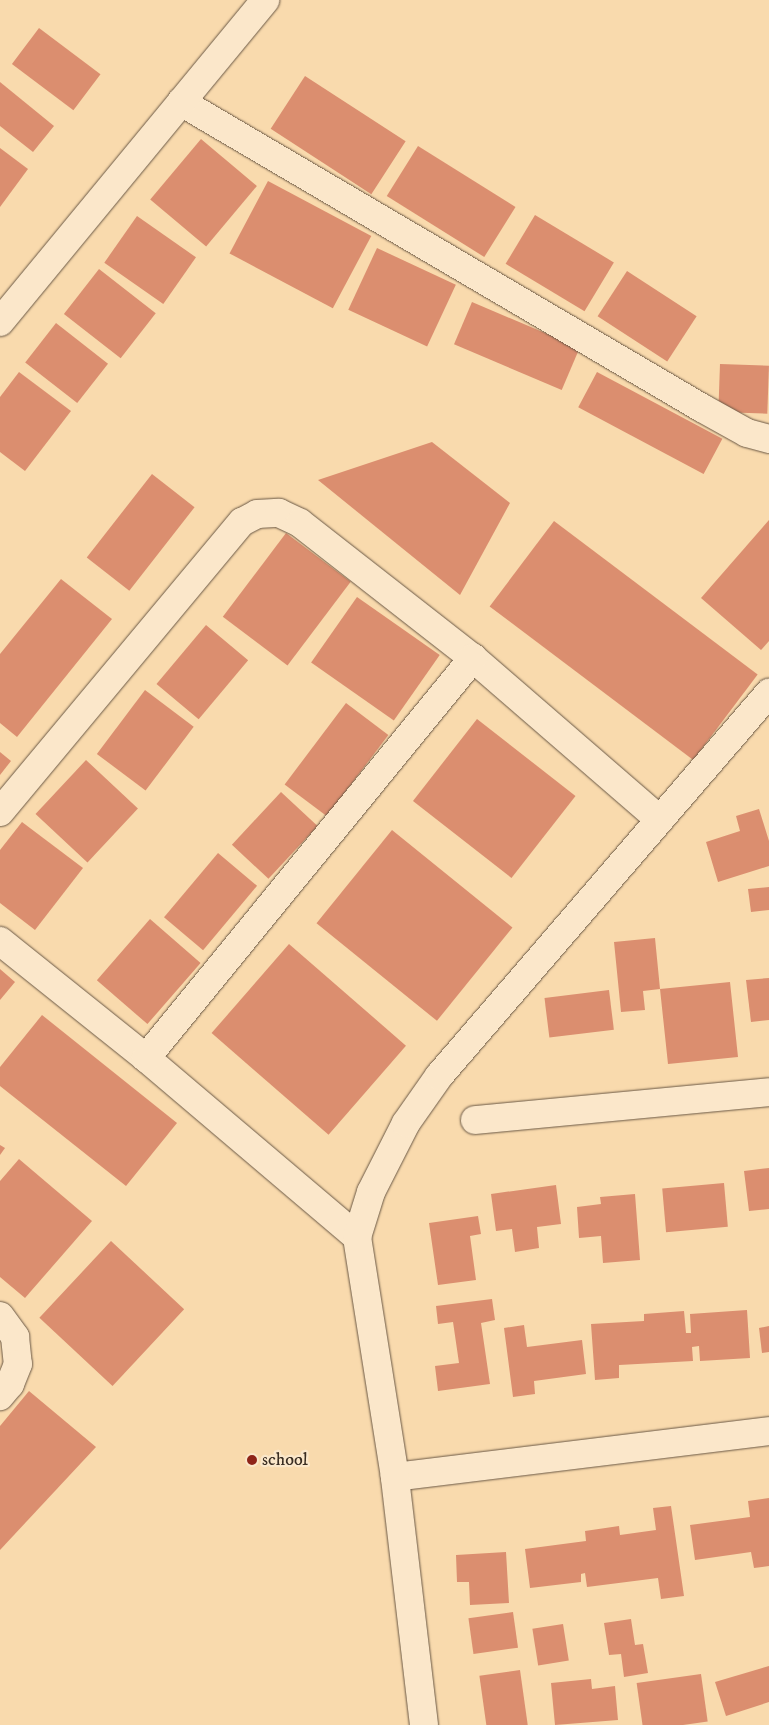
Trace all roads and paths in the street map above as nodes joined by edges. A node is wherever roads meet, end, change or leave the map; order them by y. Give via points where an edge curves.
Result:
1 (265, 0) edge
2 (181, 102) junction
3 (0, 322) edge
4 (769, 439) edge
5 (473, 658) junction
6 (769, 693) edge
7 (0, 812) edge
8 (660, 820) junction
9 (0, 941) edge
10 (146, 1058) junction
11 (769, 1092) edge
12 (475, 1120) dead end
13 (357, 1237) junction
14 (0, 1316) edge
15 (0, 1396) edge
16 (769, 1431) edge
17 (396, 1476) junction
18 (424, 1725) edge

1 - 2 street
2 - 3 street
2 - 4 street via 702,408 747,433
5 - 7 street via 300,523 279,513 257,514 242,522
5 - 8 street
5 - 10 street
6 - 8 street
8 - 13 street via 439,1076 386,1157
9 - 10 street
10 - 13 street
11 - 12 street
13 - 17 street
14 - 15 street via 15,1338 18,1364 10,1384
16 - 17 street
17 - 18 street

